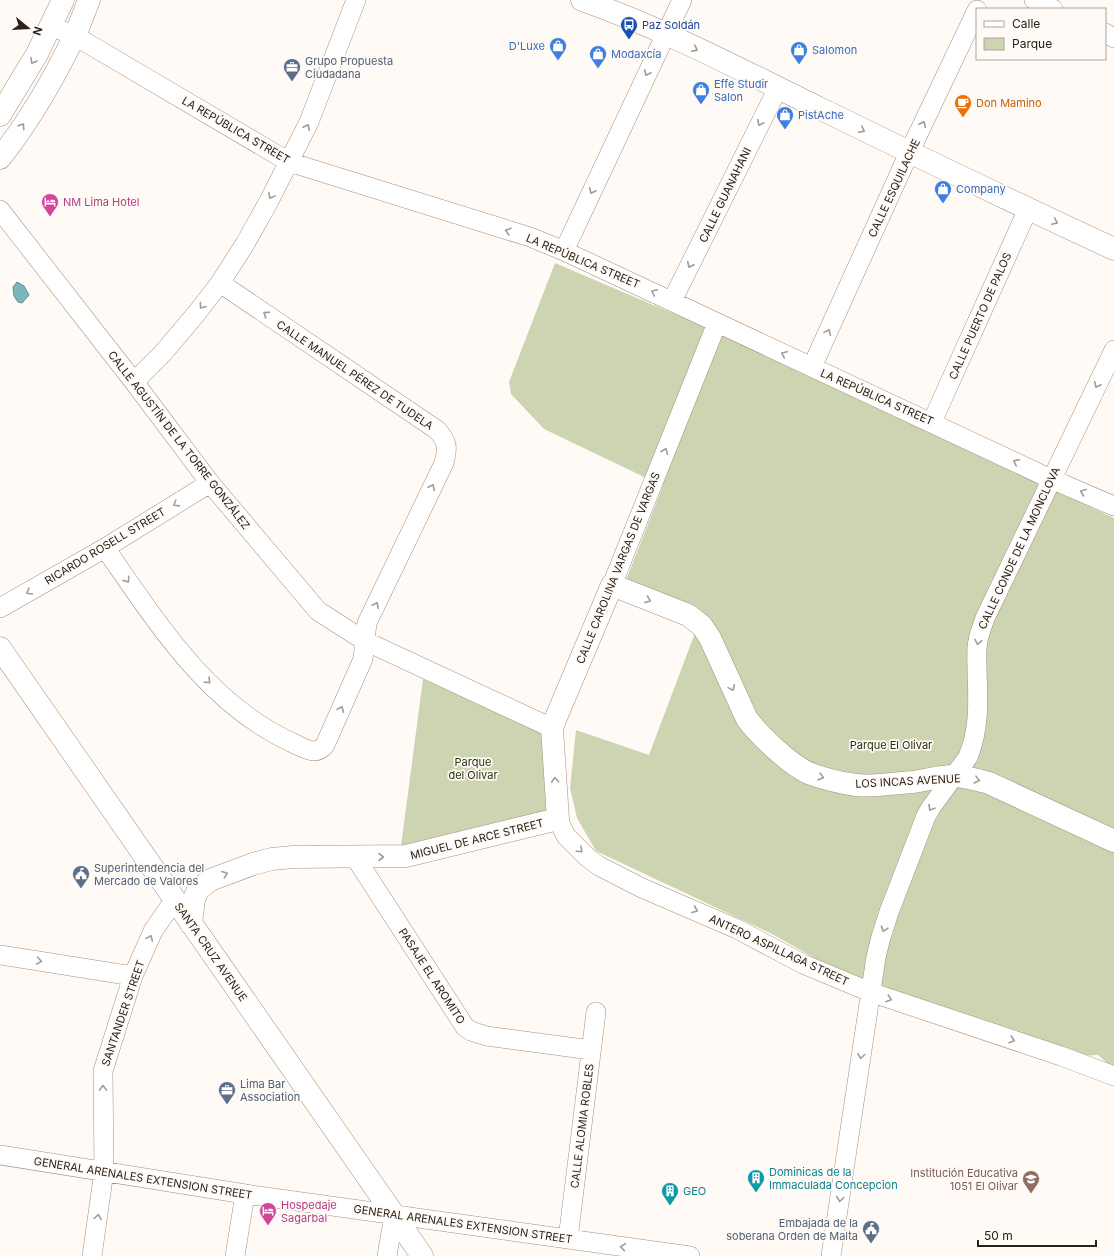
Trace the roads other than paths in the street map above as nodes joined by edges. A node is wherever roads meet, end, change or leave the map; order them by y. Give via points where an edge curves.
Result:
1 (63, 0) edge
2 (89, 0) edge
3 (356, 0) edge
4 (582, 0) edge
5 (682, 0) edge
6 (1034, 0) edge
7 (1051, 8) edge
8 (976, 11) edge
9 (51, 26) junction
10 (665, 34) junction
11 (75, 36) junction
12 (778, 88) junction
13 (0, 115) edge
14 (910, 153) junction
15 (0, 158) edge
16 (289, 162) junction
17 (1028, 209) junction
18 (0, 210) edge
19 (1114, 249) edge
20 (564, 251) junction
21 (220, 283) junction
22 (672, 301) junction
23 (717, 323) junction
24 (1114, 350) edge
25 (812, 367) junction
26 (134, 382) junction
27 (932, 422) junction
28 (1051, 479) junction
29 (210, 483) junction
30 (1114, 506) edge
31 (105, 548) junction
32 (612, 585) junction
33 (0, 608) edge
34 (365, 641) junction
35 (0, 648) edge
36 (552, 728) junction
37 (953, 776) junction
38 (558, 819) junction
39 (1114, 841) edge
40 (355, 857) junction
41 (175, 899) junction
42 (191, 924) junction
43 (0, 955) edge
44 (133, 976) junction
45 (870, 992) junction
46 (596, 1012) dead end
47 (591, 1050) junction
48 (1114, 1076) edge
49 (0, 1155) edge
50 (104, 1171) junction
51 (246, 1194) junction
52 (394, 1214) junction
53 (568, 1239) junction
54 (92, 1256) edge
55 (235, 1256) edge
56 (387, 1256) edge
57 (422, 1256) edge
58 (690, 1256) edge
59 (831, 1256) edge

1 - 9 street
2 - 11 street
16 -> 3 street via 311,116
4 - 10 street
5 - 10 street
6 - 7 street
14 -> 8 street, CALLE ESQUILACHE
9 - 11 street, LA REPÚBLICA STREET
9 -> 13 street
10 -> 12 street
10 -> 20 street
15 -> 11 street via 39,99
11 - 16 street, LA REPÚBLICA STREET
12 -> 14 street
12 -> 22 street, CALLE GUANAHANI
14 - 17 street
25 -> 14 street, CALLE ESQUILACHE
20 -> 16 street, LA REPÚBLICA STREET via 530,237
16 -> 21 street
17 -> 19 street
17 - 27 street, CALLE PUERTO DE PALOS
18 - 26 street, CALLE AGUSTÍN DE LA TORRE GONZÁLEZ
22 -> 20 street, LA REPÚBLICA STREET
21 -> 26 street via 180,334
34 -> 21 street, CALLE MANUEL PÉREZ DE TUDELA via 367,623 444,463 447,444 437,430
22 - 23 street, LA REPÚBLICA STREET
25 -> 23 street, LA REPÚBLICA STREET
32 -> 23 street, CALLE CAROLINA VARGAS DE VARGAS
24 -> 28 street, CALLE CONDE DE LA MONCLOVA
25 - 27 street, LA REPÚBLICA STREET
26 - 29 street, CALLE AGUSTÍN DE LA TORRE GONZÁLEZ
28 -> 27 street, LA REPÚBLICA STREET
30 -> 28 street, LA REPÚBLICA STREET
28 -> 37 street, CALLE CONDE DE LA MONCLOVA via 985,618 978,639 978,714 975,740 968,757
29 -> 31 street, RICARDO ROSELL STREET
29 - 34 street, CALLE AGUSTÍN DE LA TORRE GONZÁLEZ via 318,611
31 -> 33 street, RICARDO ROSELL STREET
31 -> 34 street, CALLE MANUEL PÉREZ DE TUDELA via 166,635 216,689 257,724 311,751 319,751 325,745 363,659
32 - 36 street, CALLE CAROLINA VARGAS DE VARGAS
32 -> 37 street, LOS INCAS AVENUE via 688,615 702,626 710,638 746,719 768,742 810,774 858,785
34 - 36 street, CALLE AGUSTÍN DE LA TORRE GONZÁLEZ
35 - 41 street, SANTA CRUZ AVENUE
38 -> 36 street, CALLE CAROLINA VARGAS DE VARGAS
37 -> 39 street, LOS INCAS AVENUE via 989,783
37 -> 45 street, CALLE CONDE DE LA MONCLOVA via 920,829 881,937
40 -> 38 street, MIGUEL DE ARCE STREET via 417,854
38 -> 45 street, ANTERO ASPILLAGA STREET via 566,836 599,866 642,888 737,928 803,964
42 -> 40 street, MIGUEL DE ARCE STREET via 194,899 198,890 210,880 272,859
40 - 47 street, PASAJE EL AROMITO via 465,1027 486,1036
41 - 42 street, SANTA CRUZ AVENUE
44 -> 41 street, SANTANDER STREET via 153,931
42 - 52 street, SANTA CRUZ AVENUE
43 -> 44 street
50 -> 44 street, SANTANDER STREET via 103,1070
45 -> 48 street, ANTERO ASPILLAGA STREET
45 -> 59 street, CALLE CONDE DE LA MONCLOVA
46 - 47 street, CALLE ALOMIA ROBLES
47 - 53 street, CALLE ALOMIA ROBLES
49 - 50 street, GENERAL ARENALES EXTENSION STREET
50 - 51 street, GENERAL ARENALES EXTENSION STREET
54 -> 50 street, SANTANDER STREET
51 - 52 street, GENERAL ARENALES EXTENSION STREET
51 - 55 street
52 - 53 street, GENERAL ARENALES EXTENSION STREET
52 - 56 street
52 - 57 street, SANTA CRUZ AVENUE
58 -> 53 street, GENERAL ARENALES EXTENSION STREET

